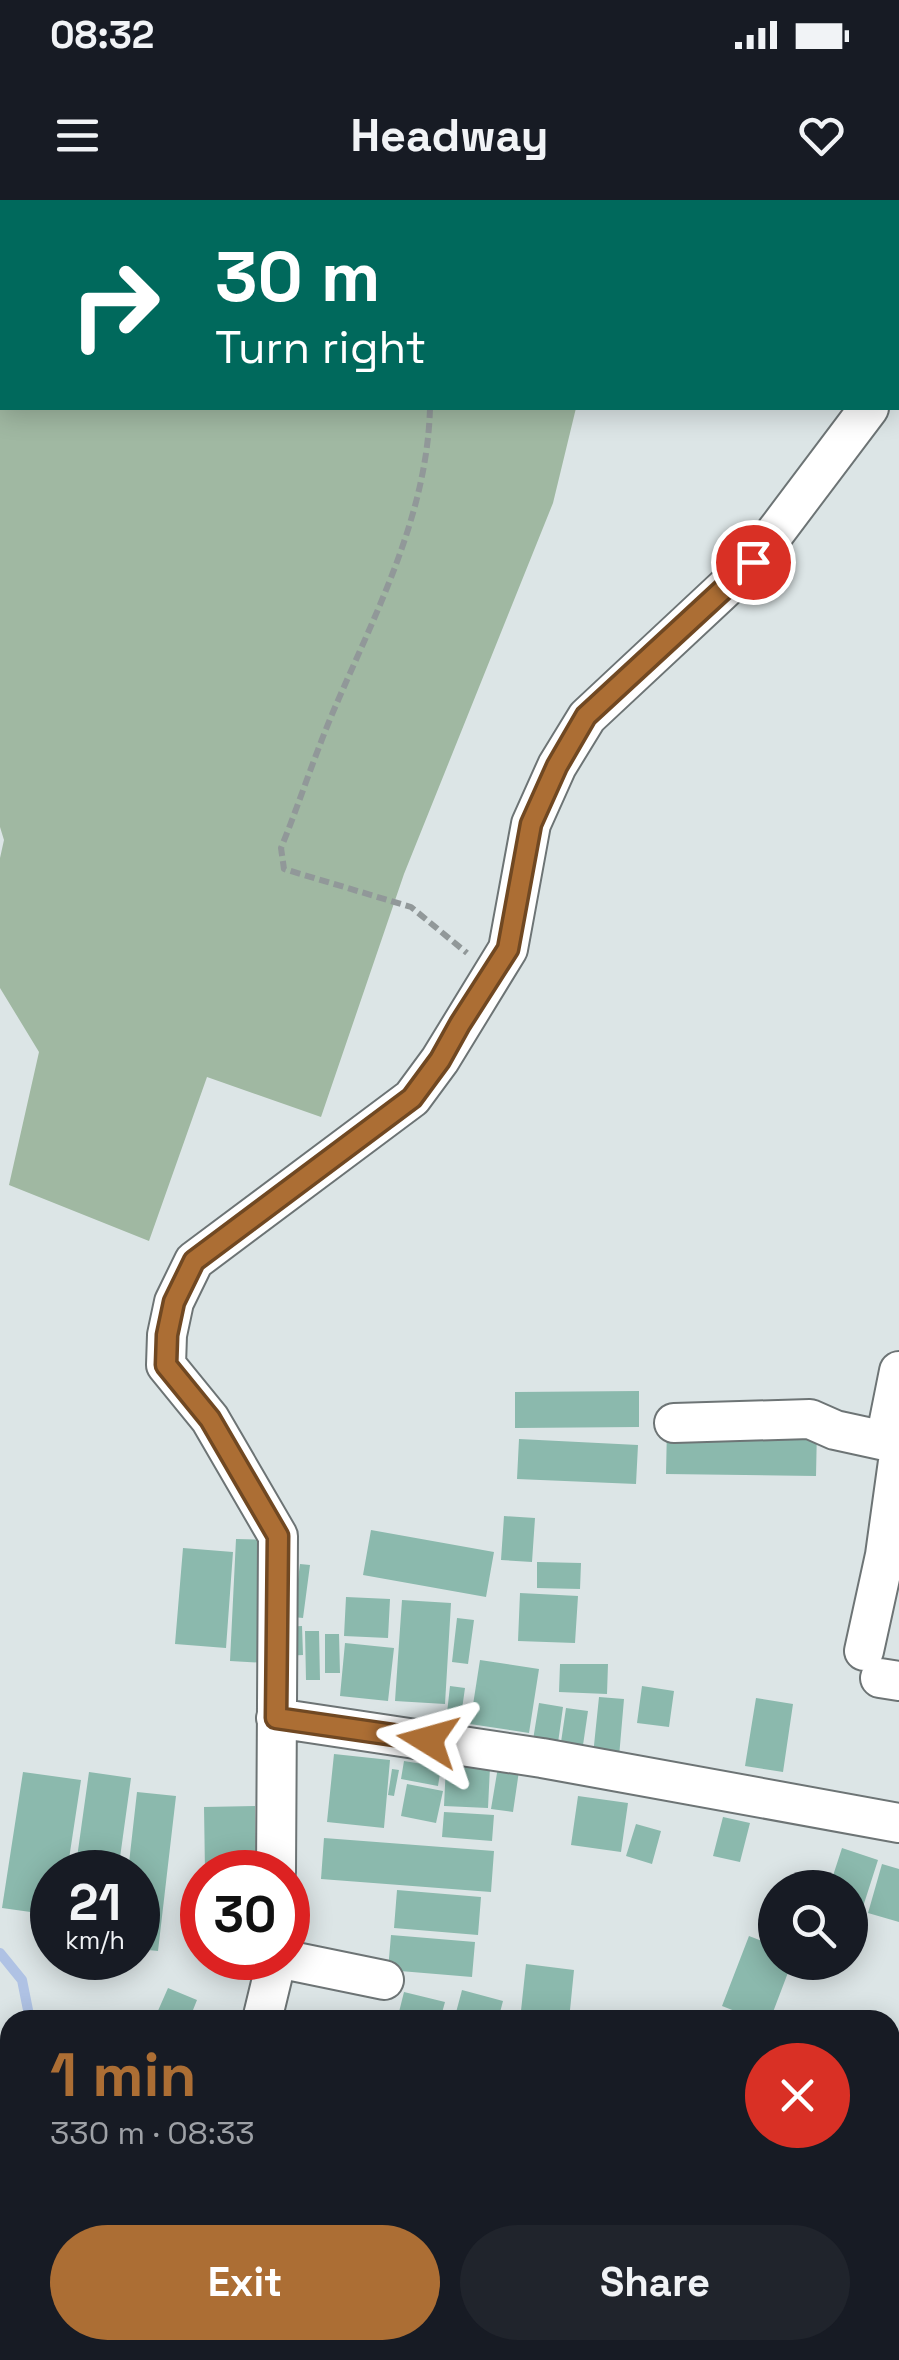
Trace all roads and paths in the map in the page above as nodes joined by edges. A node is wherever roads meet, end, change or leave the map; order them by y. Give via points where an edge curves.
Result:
1 (430, 410) edge
2 (867, 410) edge
3 (492, 974) junction
4 (899, 1371) edge
5 (674, 1422) dead end
6 (894, 1446) edge
7 (892, 1556) edge
8 (881, 1670) edge
9 (276, 1718) junction
10 (899, 1824) edge
11 (276, 1850) edge
12 (384, 1980) dead end
13 (264, 2010) edge

1 - 3 path via 411,528 280,848 284,869 410,907
2 - 3 street via 753,562 586,716 531,824 508,949
3 - 9 street via 412,1098 194,1261 174,1302 166,1365 210,1419 278,1536
4 - 6 street
5 - 6 street via 810,1419
6 - 7 street
7 - 8 street
9 - 10 street via 542,1758
9 - 11 street
12 - 13 street via 277,1958

